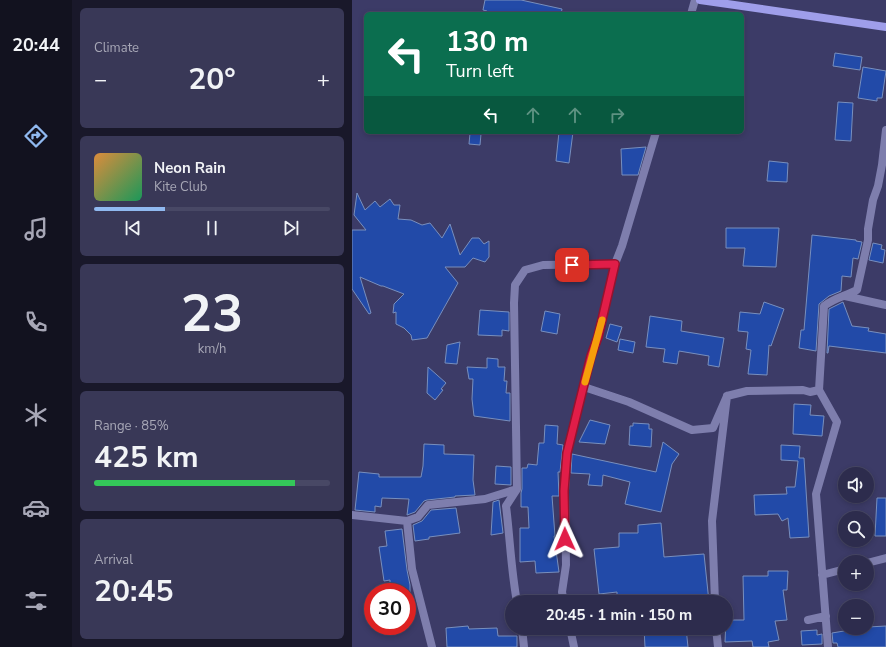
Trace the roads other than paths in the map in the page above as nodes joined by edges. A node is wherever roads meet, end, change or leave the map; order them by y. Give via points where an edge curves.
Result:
1 (695, 0) edge
2 (700, 0) edge
3 (751, 3) edge
4 (692, 12) edge
5 (886, 27) edge
6 (886, 130) edge
7 (655, 134) edge
8 (615, 264) junction
9 (845, 296) junction
10 (886, 305) edge
11 (584, 387) junction
12 (819, 390) junction
13 (727, 396) junction
14 (518, 489) junction
15 (352, 515) edge
16 (407, 521) junction
17 (886, 558) edge
18 (874, 561) edge
19 (838, 571) edge
20 (822, 575) junction
21 (516, 595) edge
22 (563, 595) edge
23 (715, 595) edge
24 (826, 616) junction
25 (808, 620) dead end
26 (523, 635) edge
27 (571, 635) edge
28 (717, 635) edge
29 (432, 647) edge
30 (524, 647) edge
31 (574, 647) edge
32 (718, 647) edge
33 (828, 647) edge

1 - 4 street
2 - 3 main road
3 - 5 main road
6 - 9 street via 882,165 857,290
7 - 8 street
8 - 11 street
8 - 14 street via 543,265 525,270 515,285
9 - 10 street
9 - 12 street via 824,306
11 - 13 street via 629,402 692,430 713,428
11 - 22 street via 567,453 564,491 566,565
12 - 13 street via 747,391
12 - 20 street via 837,422 816,494
13 - 23 street via 712,521
14 - 16 street via 485,499 428,505 418,517
14 - 21 street via 506,506
15 - 16 street
16 - 29 street via 412,569
17 - 18 street
19 - 20 street
20 - 24 street
24 - 25 street
24 - 33 street
26 - 30 street
27 - 31 street
28 - 32 street

